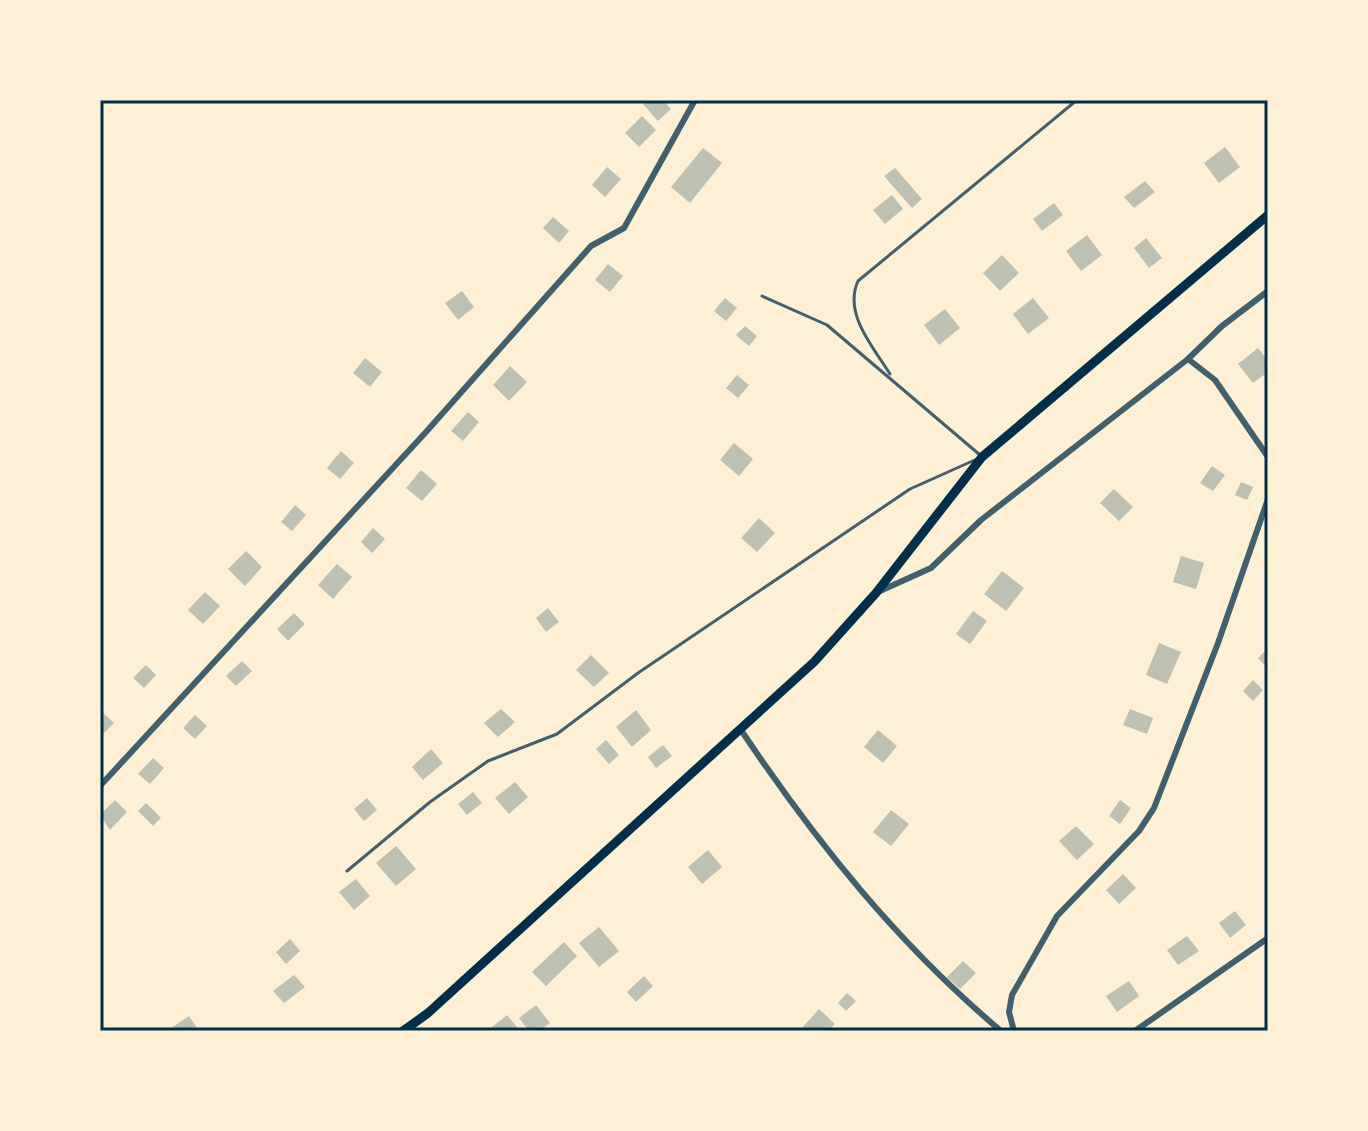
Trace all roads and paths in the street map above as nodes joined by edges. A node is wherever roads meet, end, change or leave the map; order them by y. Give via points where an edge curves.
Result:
1 (695, 100) edge
2 (1077, 100) edge
3 (1268, 215) edge
4 (1268, 291) edge
5 (762, 296) dead end
6 (1188, 359) junction
7 (892, 377) junction
8 (982, 457) junction
9 (1268, 457) edge
10 (1268, 499) edge
11 (876, 593) junction
12 (741, 730) junction
13 (100, 786) edge
14 (347, 871) dead end
15 (1268, 938) edge
16 (403, 1031) edge
17 (1001, 1031) edge
18 (1014, 1031) edge
19 (1135, 1031) edge

1 - 13 street via 624,228 591,246
2 - 7 lane via 858,281 854,305 860,326
3 - 8 main road
4 - 6 street
5 - 7 lane via 827,325
6 - 9 street via 1215,380
6 - 11 street via 981,520 931,568
7 - 8 lane
8 - 11 main road
8 - 14 lane via 910,489 557,734 488,761
10 - 18 street via 1154,808 1139,831 1057,916 1012,995
11 - 12 main road via 814,662
12 - 16 main road
12 - 17 street via 801,820 871,906 950,988
15 - 19 street

